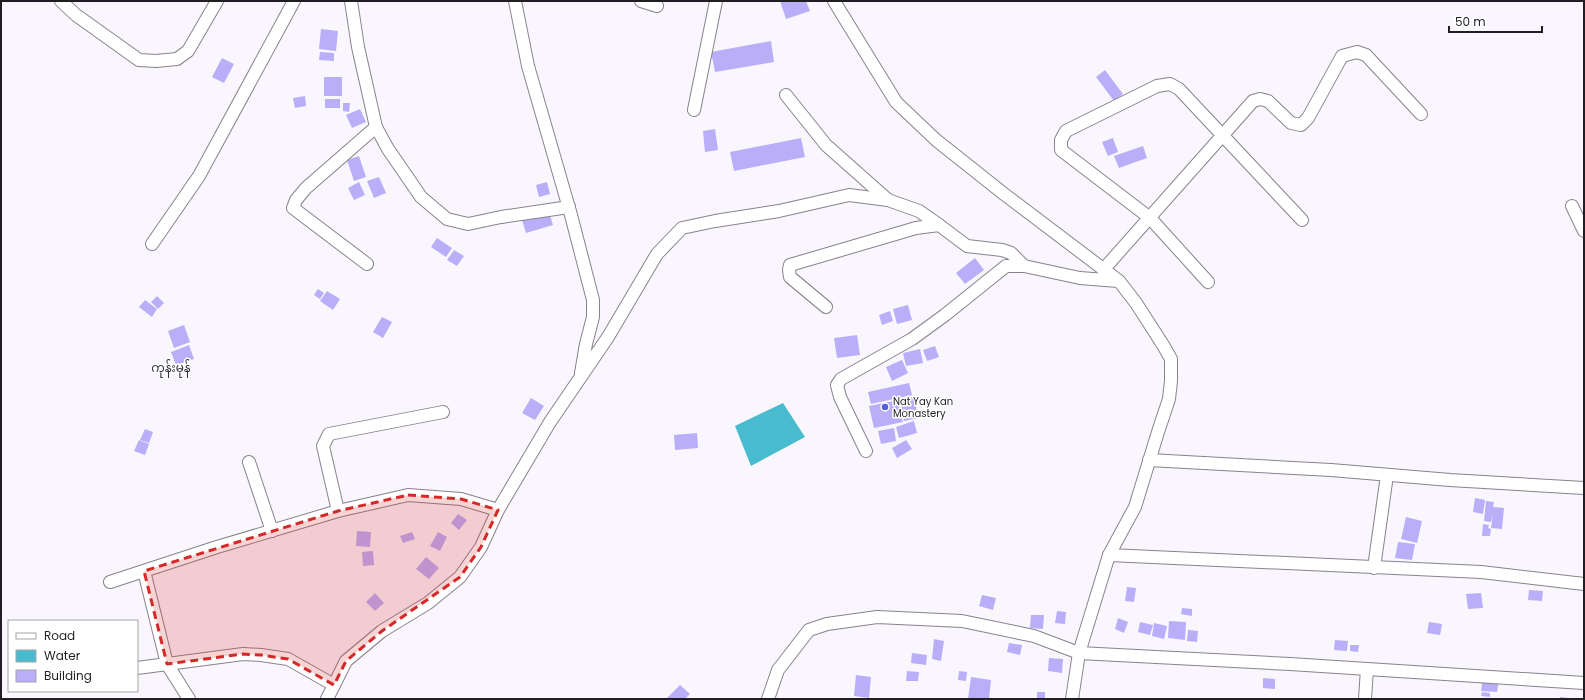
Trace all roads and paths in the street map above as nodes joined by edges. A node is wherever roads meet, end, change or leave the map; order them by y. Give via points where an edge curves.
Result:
1 (61, 1) edge
2 (217, 1) edge
3 (294, 1) edge
4 (351, 1) edge
5 (515, 1) edge
6 (641, 1) edge
7 (716, 1) edge
8 (834, 1) edge
9 (657, 6) dead end
10 (786, 95) dead end
11 (694, 110) dead end
12 (1421, 114) dead end
13 (376, 127) junction
14 (1223, 135) junction
15 (888, 200) junction
16 (1572, 206) dead end
17 (569, 207) junction
18 (1150, 218) junction
19 (1302, 220) dead end
20 (939, 225) junction
21 (1584, 231) edge
22 (152, 244) dead end
23 (367, 264) dead end
24 (1024, 266) junction
25 (1104, 270) junction
26 (1119, 281) junction
27 (1208, 282) dead end
28 (826, 307) dead end
29 (580, 378) junction
30 (443, 412) dead end
31 (866, 451) dead end
32 (1149, 460) junction
33 (249, 462) dead end
34 (1387, 475) junction
35 (1584, 488) edge
36 (498, 510) junction
37 (338, 511) junction
38 (272, 531) junction
39 (1110, 555) junction
40 (1374, 568) junction
41 (144, 571) junction
42 (110, 582) dead end
43 (1584, 584) edge
44 (1079, 653) junction
45 (167, 664) junction
46 (138, 668) edge
47 (1367, 669) junction
48 (1584, 683) edge
49 (334, 685) junction
50 (189, 699) edge
51 (327, 699) edge
52 (768, 699) edge
53 (1072, 699) edge
54 (1365, 699) edge

1 - 2 street via 76,15 139,60 156,62 177,59 188,52
3 - 22 street via 199,176
4 - 13 street via 358,47
5 - 17 street via 528,66
6 - 9 street
7 - 11 street
8 - 25 street via 896,102 942,145
10 - 15 street via 826,145
12 - 14 street via 1366,55 1357,52 1342,56 1308,118 1301,125 1291,123 1268,101 1260,99 1253,101
13 - 17 street via 388,150 421,197 447,219 468,224
13 - 23 street via 306,188 293,208
14 - 18 street
14 - 18 street via 1179,89 1170,84 1157,86 1066,131 1061,140 1061,150
14 - 19 street
15 - 20 street via 919,211
15 - 29 street via 849,195 779,211 682,228 657,254 608,337
16 - 21 street
17 - 29 street via 592,300 593,317
18 - 25 street
18 - 27 street
20 - 24 street via 967,246 1002,250 1011,254
20 - 28 street via 916,228 790,264 790,277
24 - 26 street via 1080,278
24 - 31 street via 1006,266 912,339 841,379 837,385 840,397
25 - 26 street
26 - 32 street via 1136,303 1171,360 1169,399
29 - 36 street via 550,422
30 - 37 street via 329,434 323,446
32 - 34 street
32 - 39 street via 1135,507
33 - 38 street
34 - 35 street
34 - 40 street
36 - 37 street via 461,499 408,495
36 - 49 street via 481,547 460,577 428,603 382,631 346,661
37 - 38 street
38 - 41 street
39 - 40 street
39 - 44 street
40 - 43 street via 1481,572
41 - 42 street
41 - 45 street
44 - 47 street
44 - 52 street via 1034,636 962,621 877,617 827,624 809,630 778,670
44 - 53 street
45 - 46 street
45 - 49 street via 242,654 261,655 288,659
45 - 50 street
47 - 48 street
47 - 54 street
49 - 51 street

